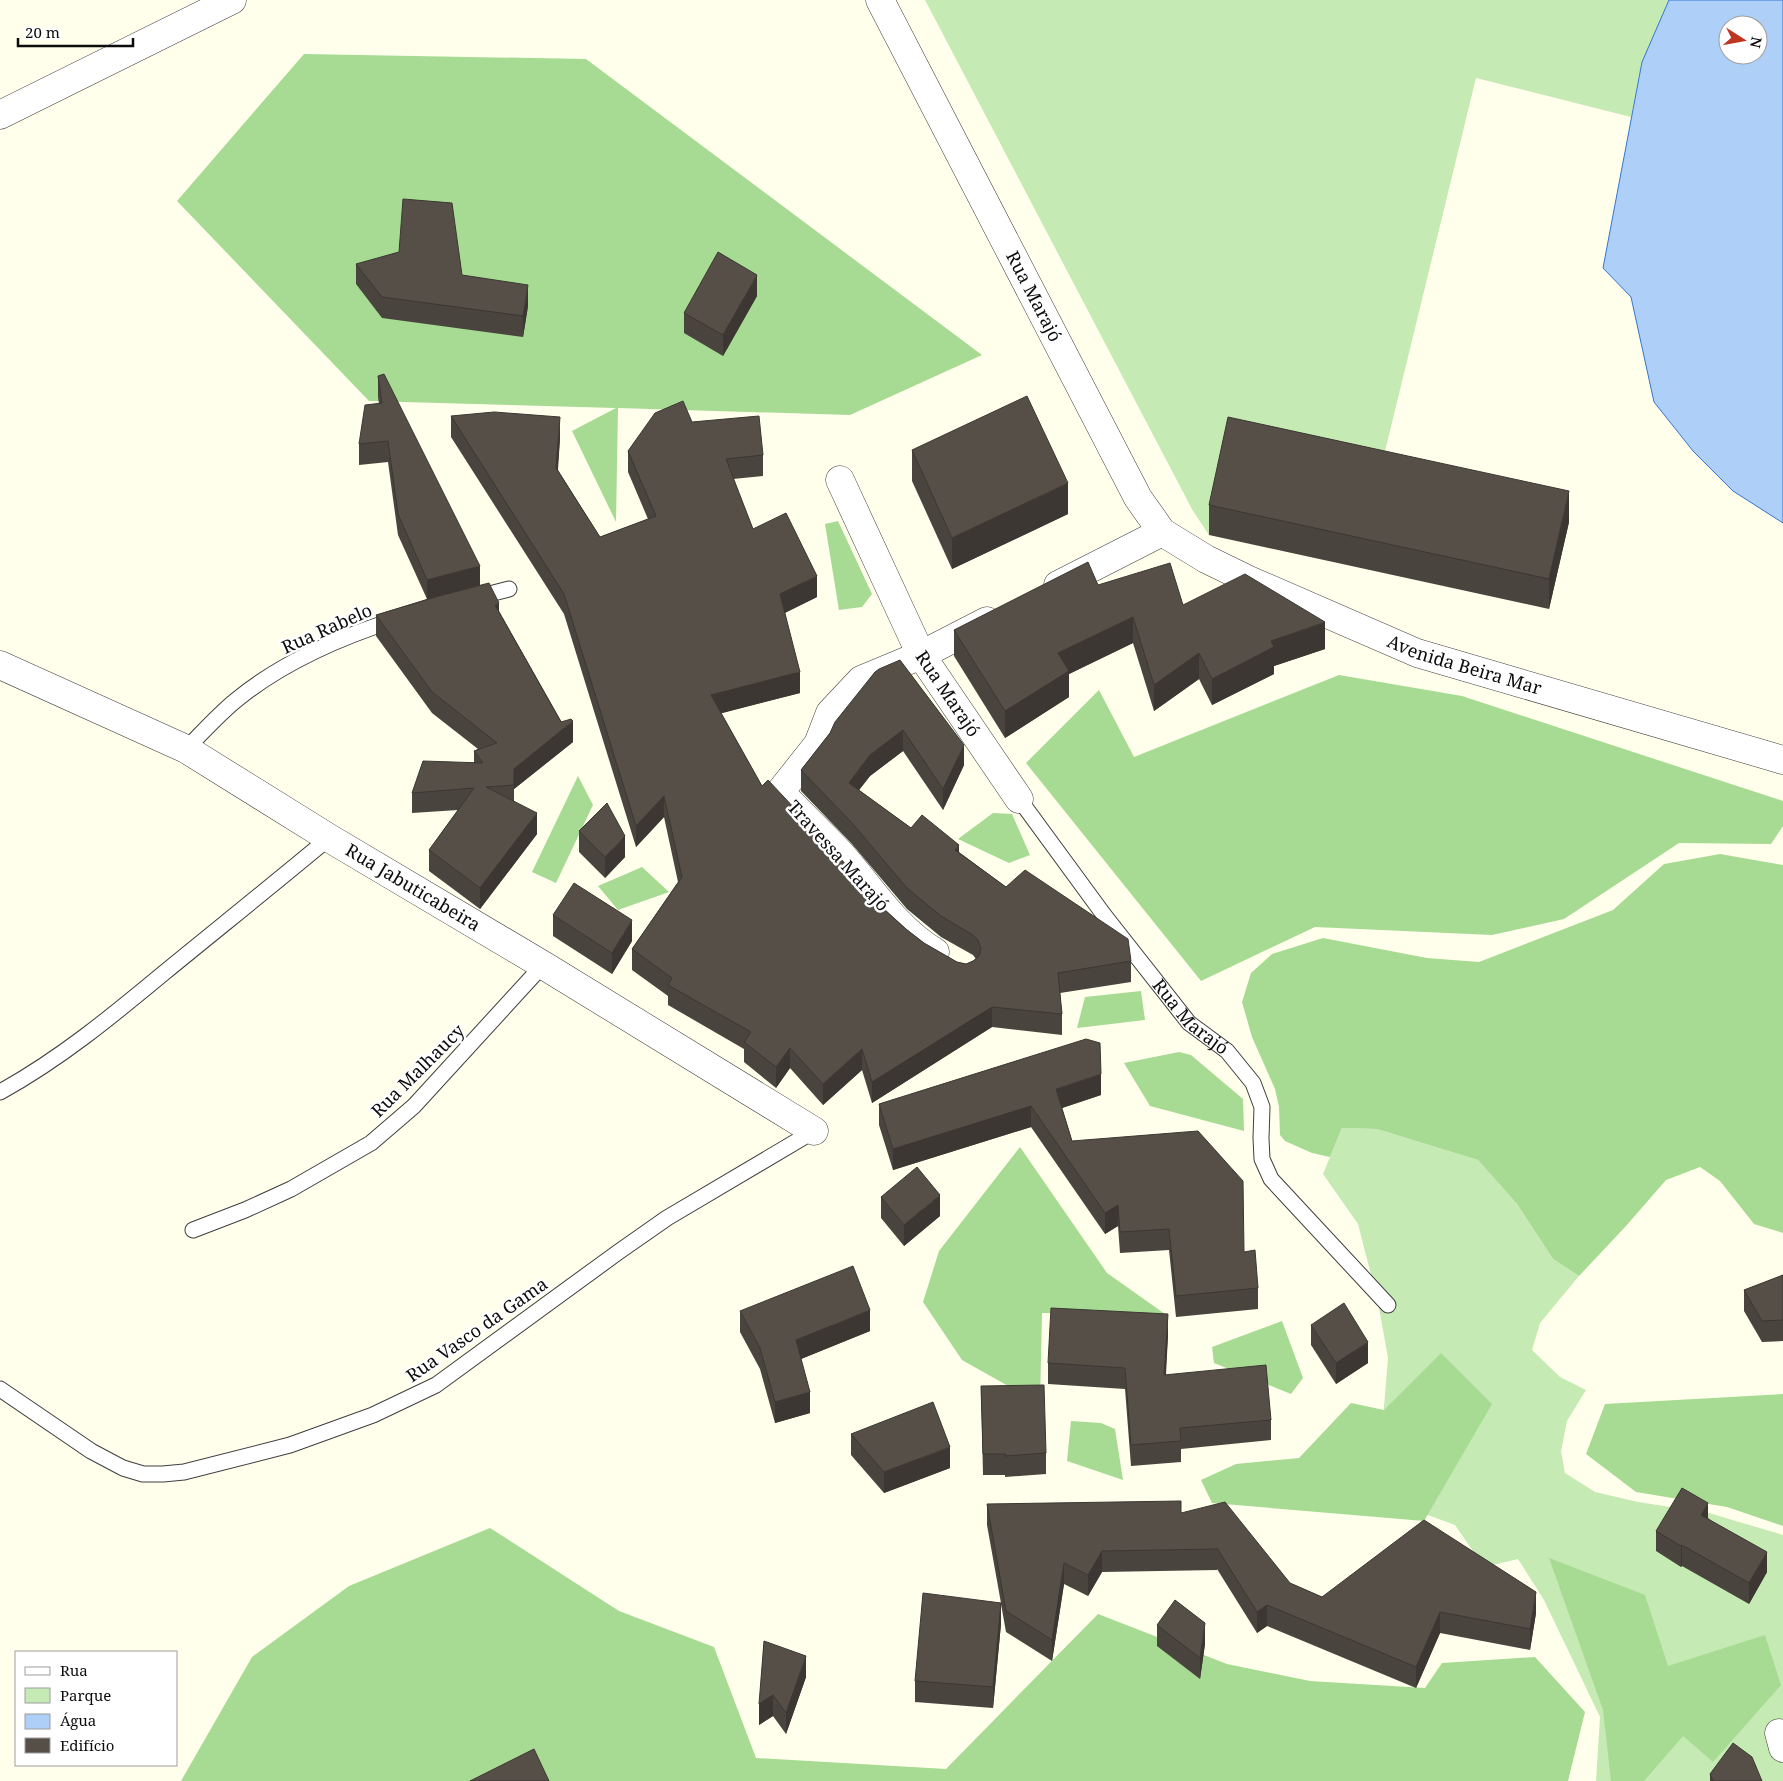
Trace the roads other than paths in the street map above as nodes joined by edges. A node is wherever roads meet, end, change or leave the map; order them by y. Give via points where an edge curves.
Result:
1 (880, 0) edge
2 (221, 2) edge
3 (0, 115) edge
4 (840, 480) dead end
5 (1162, 532) junction
6 (509, 589) dead end
7 (1037, 595) edge
8 (458, 602) edge
9 (1010, 609) edge
10 (410, 615) edge
11 (921, 655) junction
12 (0, 665) edge
13 (186, 749) junction
14 (1783, 760) edge
15 (1019, 799) joint
16 (329, 838) junction
17 (957, 964) edge
18 (543, 965) junction
19 (0, 1092) edge
20 (814, 1130) joint
21 (193, 1230) dead end
22 (1388, 1305) dead end
23 (0, 1388) edge

1 - 5 street, Rua Marajó via 1138,498
2 - 3 street
4 - 11 street
5 - 7 street
5 - 14 street, Avenida Beira Mar via 1249,580 1417,653
6 - 8 lane
9 - 11 street, Rua Marajó
10 - 13 lane, Rua Rabelo via 356,632 263,681 236,701
11 - 15 street, Rua Marajó
11 - 17 street, Travessa Marajó via 861,680 830,714 818,744 780,792 842,855 903,926 927,946
12 - 13 street, Rua Jabuticabeira
13 - 16 street, Rua Jabuticabeira
15 - 22 lane, Rua Marajó via 1104,915 1190,1023 1227,1051 1253,1083 1262,1107 1262,1159 1271,1179
16 - 18 street, Rua Jabuticabeira
16 - 19 lane via 126,1005 31,1075
18 - 20 street, Rua Jabuticabeira
18 - 21 lane, Rua Malhaucy via 414,1106 371,1143 291,1190
20 - 23 lane, Rua Vasco da Gama via 667,1218 436,1385 373,1415 290,1445 184,1472 143,1474 123,1468 91,1451

